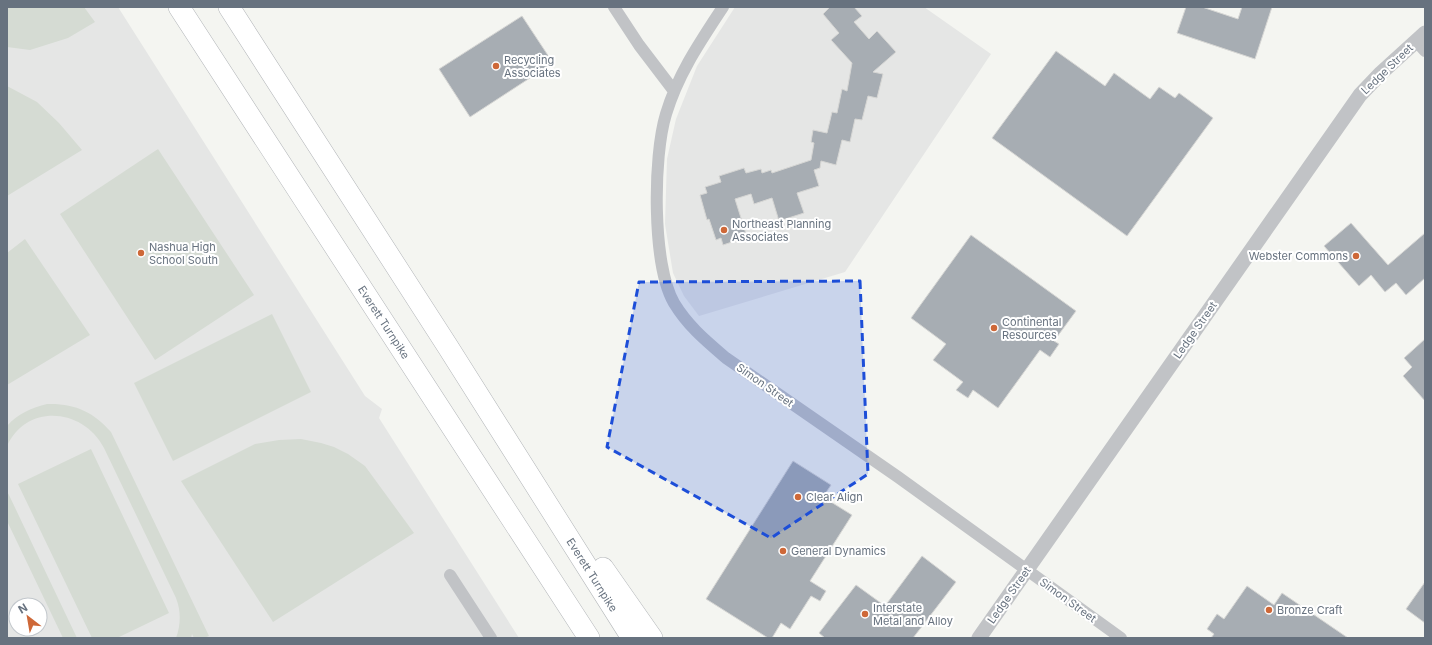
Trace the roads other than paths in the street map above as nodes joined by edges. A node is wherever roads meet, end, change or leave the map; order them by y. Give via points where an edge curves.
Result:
1 (179, 7) edge
2 (228, 7) edge
3 (614, 7) edge
4 (723, 7) edge
5 (1422, 41) edge
6 (674, 90) junction
7 (448, 347) junction
8 (1026, 569) junction
9 (450, 575) dead end
10 (491, 638) edge
11 (589, 638) edge
12 (632, 638) edge
13 (652, 638) edge
14 (979, 638) edge
15 (1122, 638) edge

1 - 11 highway, Everett Turnpike
2 - 7 highway, Everett Turnpike
3 - 6 street via 639,45
4 - 6 street, Simon Street via 689,59
5 - 8 street, Ledge Street via 1370,84 1356,100
6 - 8 street, Simon Street via 661,134 656,210 664,276 673,301 688,323 726,358
7 - 12 highway, Everett Turnpike
7 - 13 highway
8 - 14 street, Ledge Street
8 - 15 street, Simon Street
9 - 10 street

